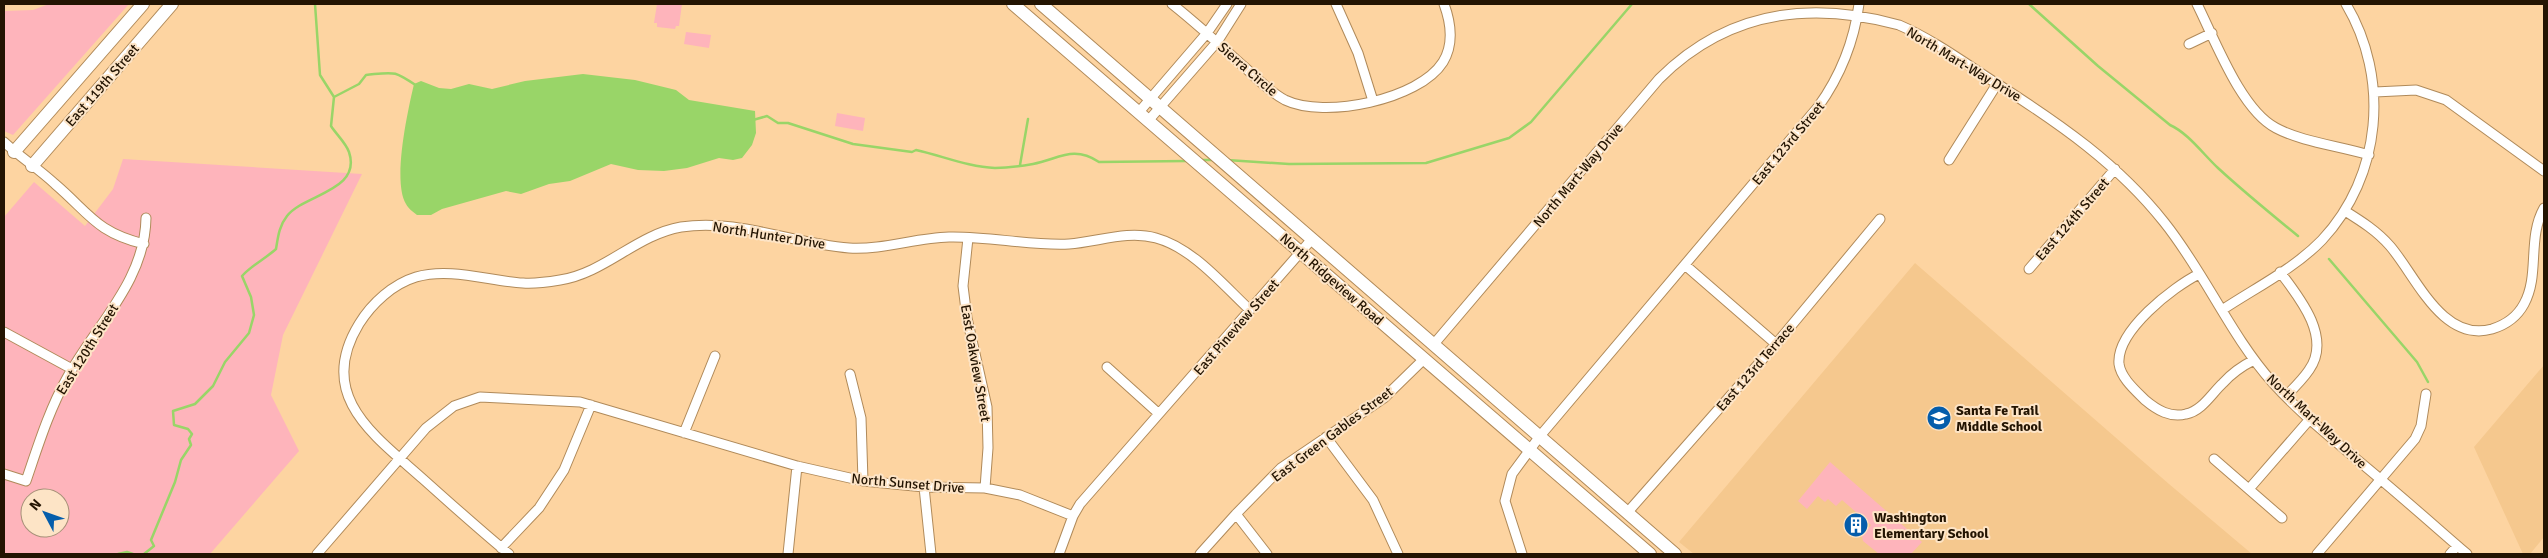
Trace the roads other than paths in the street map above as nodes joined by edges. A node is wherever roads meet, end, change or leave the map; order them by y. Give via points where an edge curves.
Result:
1 (143, 4) edge
2 (172, 4) edge
3 (1014, 4) edge
4 (1040, 4) edge
5 (1172, 4) edge
6 (1227, 4) edge
7 (1241, 4) edge
8 (1336, 4) edge
9 (1444, 4) edge
10 (2197, 4) edge
11 (2346, 4) edge
12 (1859, 8) edge
13 (1207, 33) junction
14 (2212, 33) junction
15 (1217, 42) junction
16 (2190, 44) dead end
17 (1997, 84) junction
18 (2375, 92) junction
19 (1373, 101) junction
20 (1155, 103) junction
21 (1143, 116) junction
22 (4, 142) edge
23 (14, 152) junction
24 (2369, 155) junction
25 (1949, 160) dead end
26 (32, 166) junction
27 (2115, 169) junction
28 (2544, 171) edge
29 (2544, 208) edge
30 (2345, 210) junction
31 (146, 218) dead end
32 (1880, 219) dead end
33 (968, 238) junction
34 (1312, 240) junction
35 (144, 244) junction
36 (1301, 252) junction
37 (1685, 265) junction
38 (2029, 269) dead end
39 (2280, 272) junction
40 (2199, 274) junction
41 (1250, 310) junction
42 (2222, 310) junction
43 (4, 332) edge
44 (1434, 344) junction
45 (1776, 344) junction
46 (715, 356) dead end
47 (1424, 359) junction
48 (2254, 360) junction
49 (1107, 367) dead end
50 (72, 369) junction
51 (850, 374) dead end
52 (2426, 394) dead end
53 (2286, 396) junction
54 (591, 406) junction
55 (1158, 413) junction
56 (2310, 419) junction
57 (684, 433) junction
58 (1540, 436) junction
59 (1326, 437) junction
60 (1529, 449) junction
61 (400, 458) junction
62 (2214, 459) dead end
63 (797, 466) junction
64 (4, 474) edge
65 (2381, 480) junction
66 (863, 482) junction
67 (924, 487) junction
68 (985, 488) junction
69 (2249, 489) junction
70 (1627, 513) junction
71 (1236, 514) junction
72 (1073, 516) junction
73 (2282, 518) dead end
74 (2457, 546) junction
75 (501, 548) junction
76 (1060, 551) edge
77 (317, 554) edge
78 (509, 554) edge
79 (788, 554) edge
80 (931, 554) edge
81 (1200, 554) edge
82 (1267, 554) edge
83 (1398, 554) edge
84 (1522, 554) edge
85 (1650, 554) edge
86 (1675, 554) edge
87 (2317, 554) edge
88 (2450, 554) edge
89 (2467, 554) edge

1 - 23 main road, East 119th Street
2 - 26 main road, East 119th Street
3 - 21 main road, North Ridgeview Road
4 - 20 main road, North Ridgeview Road
5 - 13 street, Sierra Circle
6 - 13 street
7 - 15 street
8 - 19 street via 1358,53
9 - 19 street, Sierra Circle via 1451,37 1447,54 1438,68 1419,83
10 - 14 street
11 - 18 street via 2366,49
12 - 17 street, North Mart-Way Drive via 1914,32
12 - 37 street, East 123rd Street via 1848,52 1827,94
12 - 44 street, North Mart-Way Drive via 1774,11 1742,20 1683,55
13 - 15 street, Sierra Circle
13 - 20 street
14 - 16 street
14 - 24 street via 2247,102 2262,118 2284,132
15 - 19 street, Sierra Circle via 1269,89 1300,106 1328,109
15 - 20 street
17 - 25 street
17 - 27 street, North Mart-Way Drive via 2079,138
18 - 24 street
18 - 28 street via 2416,90 2441,97
20 - 21 street
20 - 34 main road, North Ridgeview Road
21 - 36 main road, North Ridgeview Road
22 - 23 street
23 - 26 street
24 - 30 street
26 - 35 street via 101,227 123,239
27 - 38 street, East 124th Street
27 - 40 street, North Mart-Way Drive via 2164,222
29 - 30 street via 2537,224 2524,304 2508,322 2484,331 2464,329 2442,316 2388,244
30 - 39 street via 2315,246
31 - 35 street, East 120th Street
32 - 45 street, East 123rd Terrace
33 - 41 street, North Hunter Drive via 1067,244 1121,236 1151,237 1181,250
33 - 61 street, North Hunter Drive via 849,248 743,228 695,225 655,234 595,268 562,280 532,284 456,274 416,277 382,296 365,315 351,338 344,368 346,389 359,418 370,433
33 - 68 street, East Oakview Street via 963,286 987,407
34 - 36 street, East Pineview Street
34 - 44 main road, North Ridgeview Road
35 - 50 street, East 120th Street via 122,295
36 - 41 street, East Pineview Street
36 - 47 main road, North Ridgeview Road
37 - 45 street
37 - 58 street, East 123rd Street
39 - 42 street
39 - 53 street via 2318,335 2318,349 2310,369
40 - 42 street, North Mart-Way Drive
40 - 48 street via 2171,291 2130,333 2121,349 2119,364 2123,377 2161,412 2187,414 2197,410 2238,369
41 - 55 street, East Pineview Street
42 - 48 street, North Mart-Way Drive
43 - 50 street
44 - 58 main road, North Ridgeview Road
45 - 70 street, East 123rd Terrace
46 - 57 street
47 - 59 street, East Green Gables Street via 1384,398
47 - 60 main road, North Ridgeview Road
48 - 53 street, North Mart-Way Drive
49 - 55 street
50 - 64 street, East 120th Street via 47,421 26,481
51 - 66 street via 861,418
52 - 65 street via 2421,426 2415,439
53 - 56 street, North Mart-Way Drive
54 - 57 street, North Sunset Drive
54 - 61 street, North Sunset Drive via 580,402 502,398 465,400 438,416
54 - 75 street via 564,470 539,508
55 - 72 street, East Pineview Street
56 - 65 street, North Mart-Way Drive
56 - 69 street
57 - 63 street, North Sunset Drive
58 - 60 street
58 - 70 main road, North Ridgeview Road
59 - 71 street, East Green Gables Street via 1281,468
59 - 83 street via 1373,500
60 - 84 street via 1512,474 1505,501
60 - 85 main road, North Ridgeview Road
61 - 75 street
61 - 77 street, North Sunset Drive
62 - 69 street
63 - 66 street, North Sunset Drive
63 - 79 street
65 - 74 street, North Mart-Way Drive
65 - 87 street
66 - 67 street, North Sunset Drive
67 - 68 street, North Sunset Drive
67 - 80 street
68 - 72 street, North Sunset Drive via 1020,495
69 - 73 street
70 - 86 main road, North Ridgeview Road
71 - 81 street, East Green Gables Street
71 - 82 street
72 - 76 street, East Pineview Street
74 - 88 street
74 - 89 street, North Mart-Way Drive
75 - 78 street

